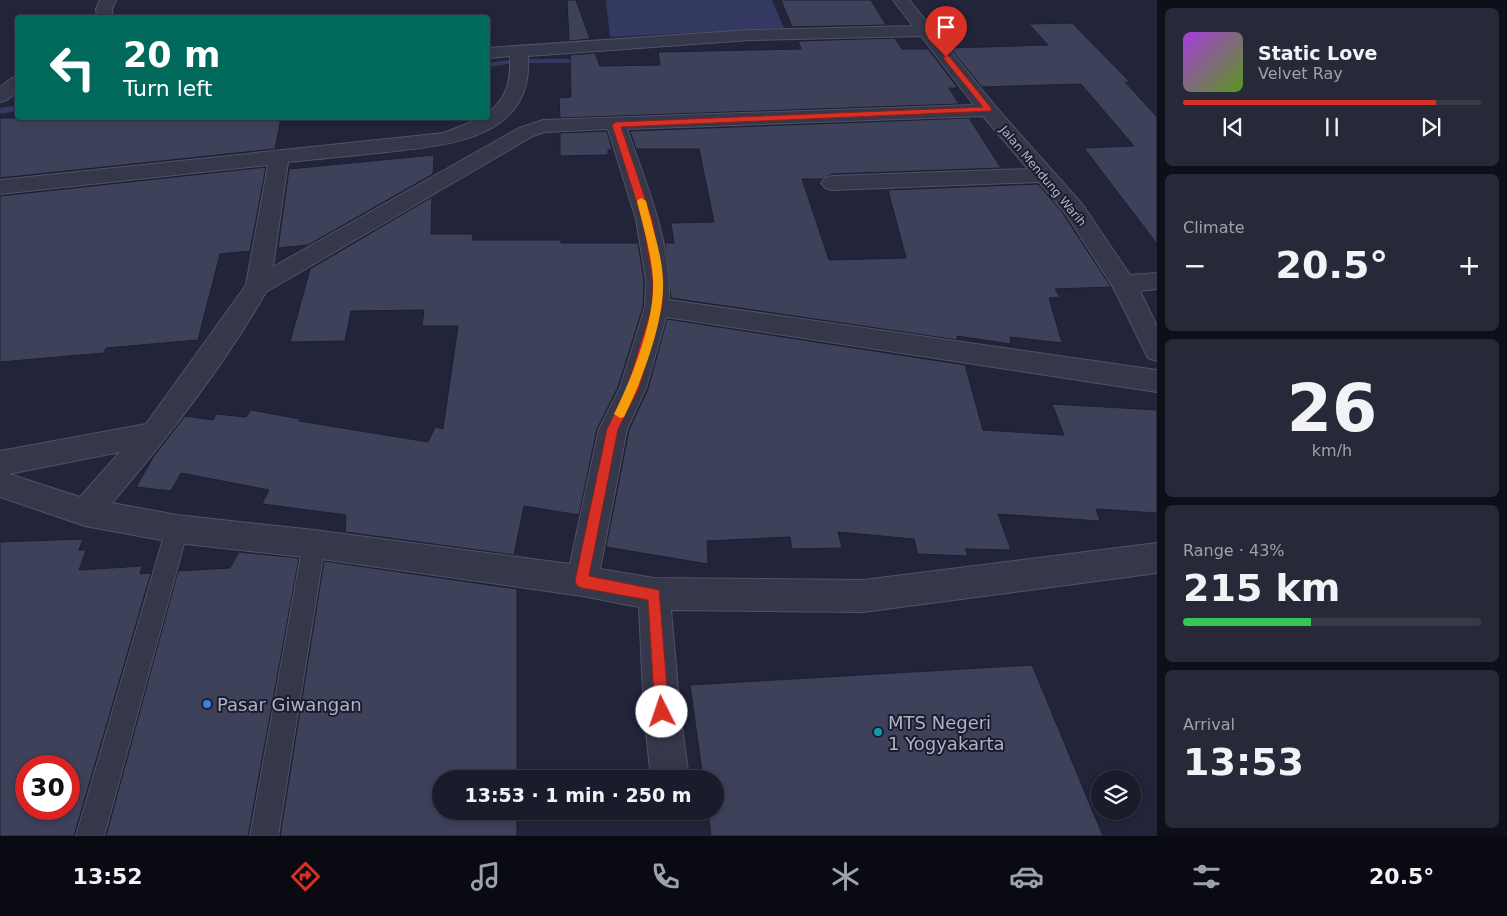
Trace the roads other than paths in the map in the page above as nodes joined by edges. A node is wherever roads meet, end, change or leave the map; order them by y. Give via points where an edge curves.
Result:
1 (901, 0) edge
2 (926, 31) junction
3 (490, 53) edge
4 (519, 60) junction
5 (15, 84) edge
6 (0, 95) edge
7 (988, 110) junction
8 (616, 125) junction
9 (279, 157) junction
10 (1043, 174) junction
11 (832, 183) dead end
12 (0, 187) edge
13 (1157, 281) edge
14 (1124, 284) junction
15 (258, 286) junction
16 (657, 307) junction
17 (1157, 351) edge
18 (1157, 381) edge
19 (154, 434) junction
20 (0, 463) edge
21 (0, 484) edge
22 (85, 512) junction
23 (177, 529) junction
24 (314, 544) junction
25 (1157, 558) edge
26 (582, 581) junction
27 (654, 594) junction
28 (669, 770) edge
29 (90, 836) edge
30 (264, 836) edge

1 - 2 street, Jalan Mendung Warih
2 - 4 street via 750,35
2 - 7 street, Jalan Mendung Warih
3 - 4 street
4 - 9 street via 518,91 508,106 501,114 468,132 421,143
5 - 6 street
7 - 8 street
7 - 10 street, Jalan Mendung Warih
8 - 15 street via 560,124 526,132
8 - 16 street via 647,219 658,280
9 - 12 street
9 - 15 street
10 - 11 street
10 - 14 street, Jalan Mendung Warih via 1074,209
13 - 14 street
14 - 17 street, Jalan Mendung Warih
15 - 19 street via 243,312
16 - 18 street
16 - 26 street via 633,388 612,429
19 - 20 street
19 - 22 street
21 - 22 street
22 - 23 street
23 - 24 street
23 - 29 lane
24 - 26 street
24 - 30 lane
25 - 27 street via 863,596
26 - 27 street
27 - 28 street

